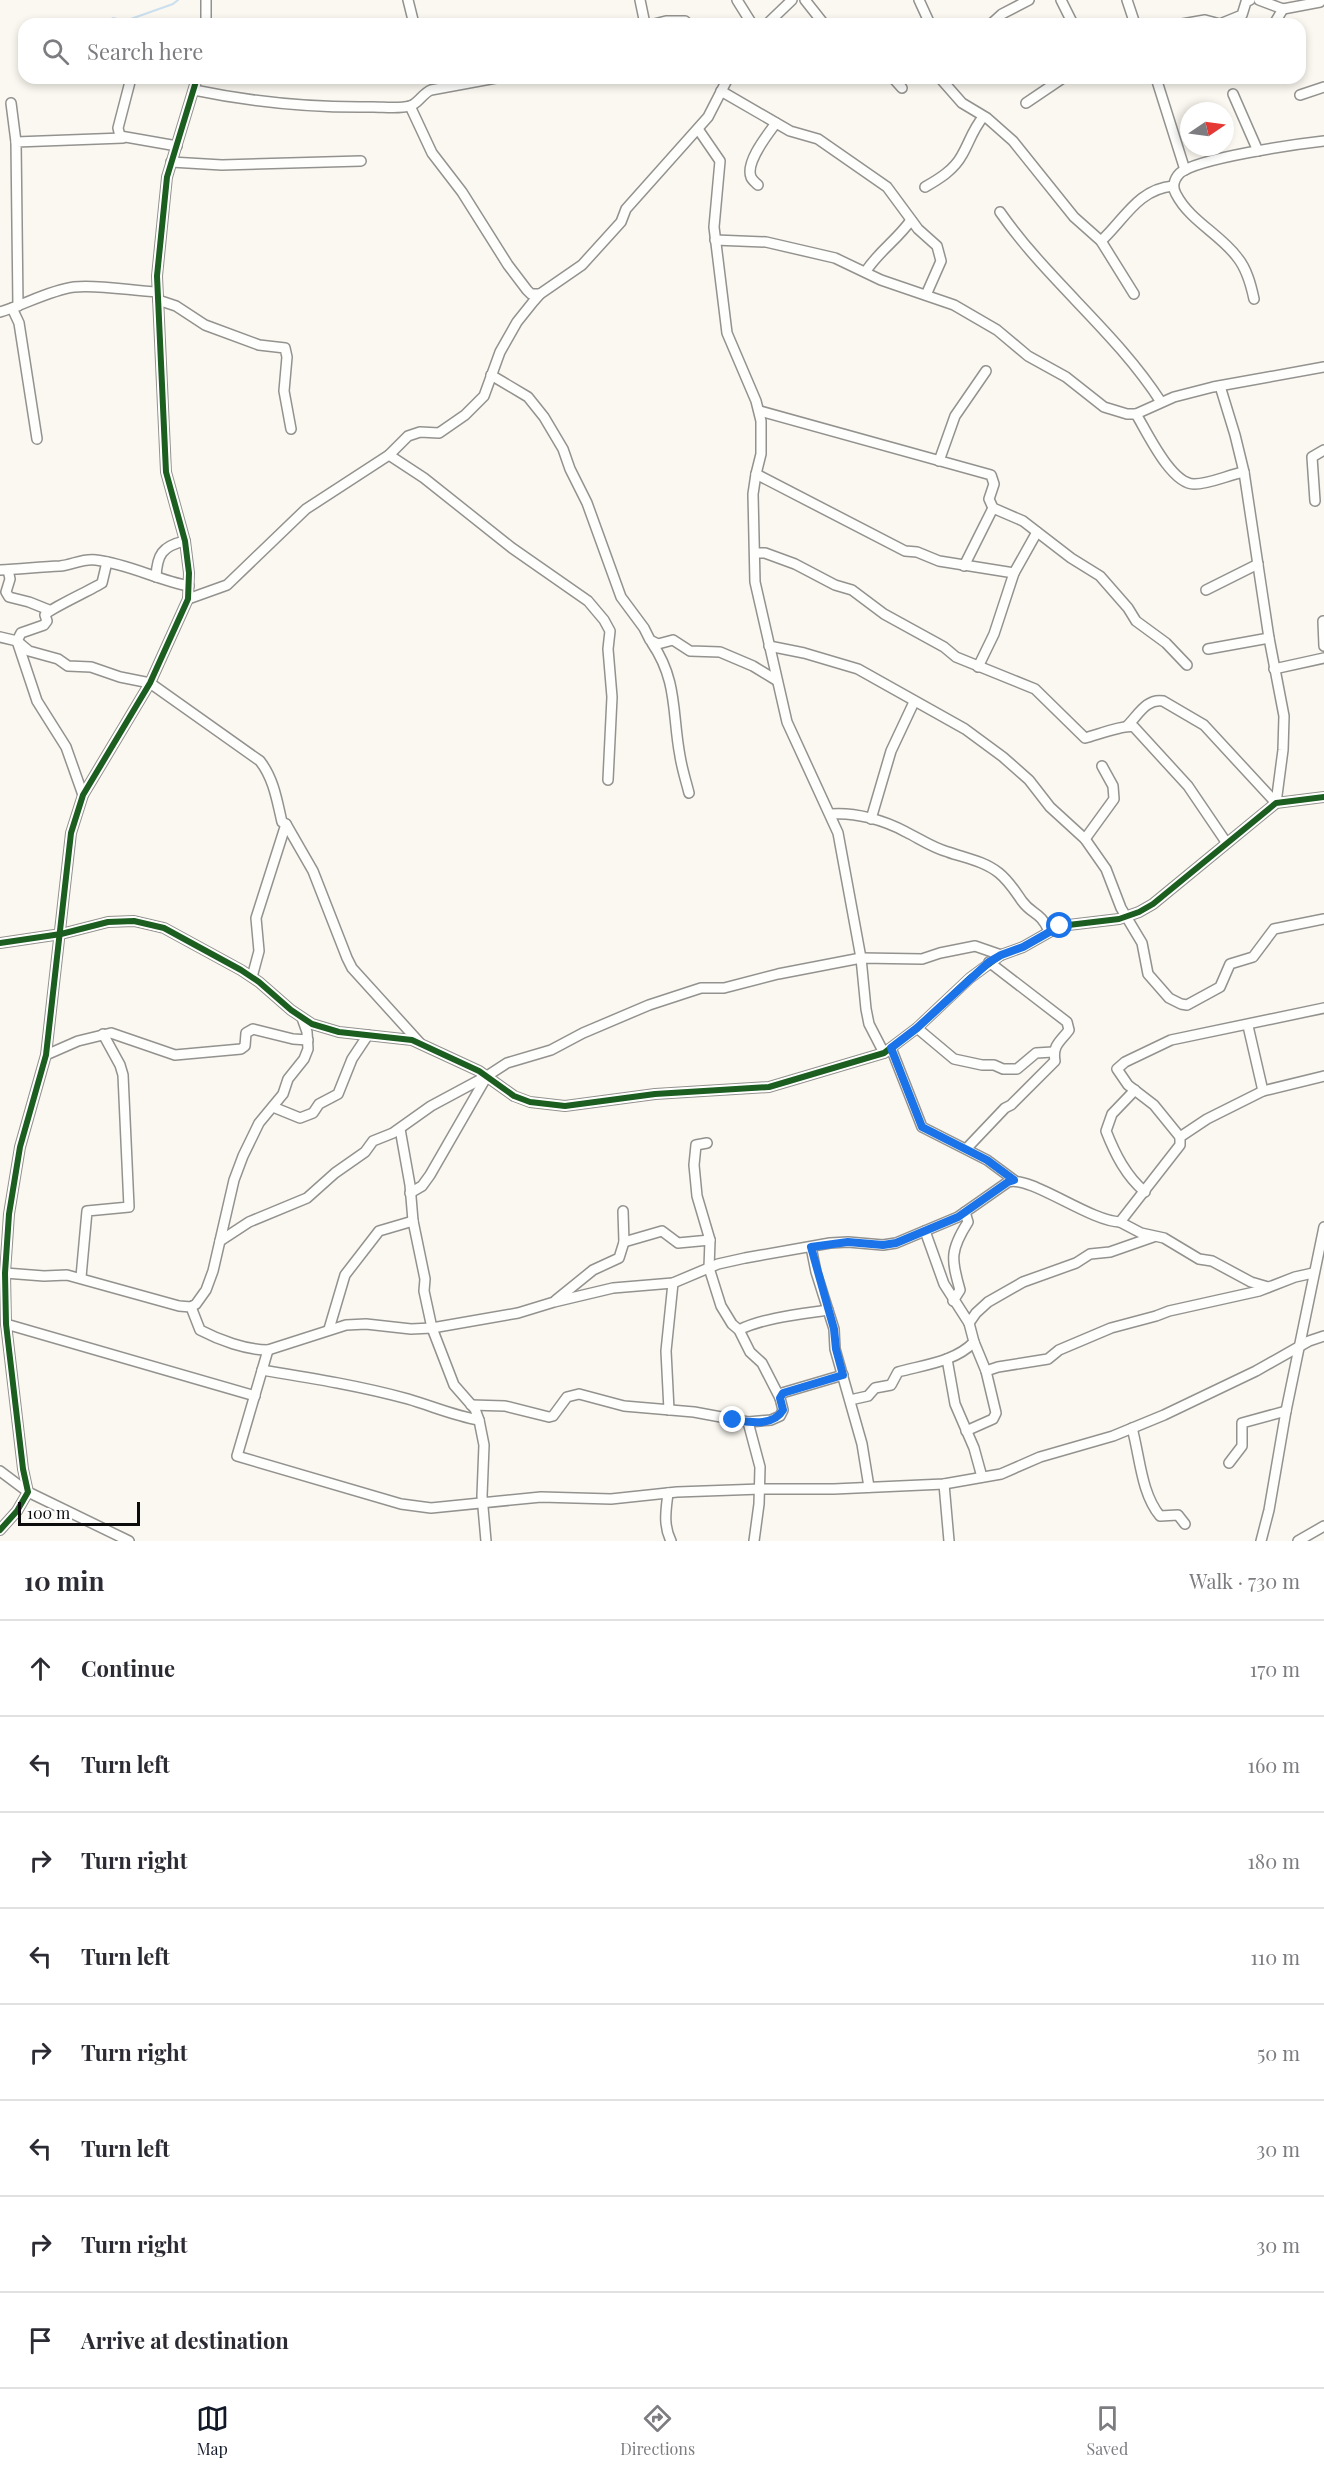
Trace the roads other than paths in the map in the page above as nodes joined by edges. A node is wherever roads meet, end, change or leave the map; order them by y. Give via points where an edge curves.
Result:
1 (206, 0) edge
2 (408, 0) edge
3 (640, 0) edge
4 (737, 0) edge
5 (792, 0) edge
6 (805, 0) edge
7 (919, 0) edge
8 (1029, 0) edge
9 (1061, 0) edge
10 (1127, 0) edge
11 (1259, 0) edge
12 (1244, 2) edge
13 (1321, 4) edge
14 (1283, 9) junction
15 (206, 18) edge
16 (412, 18) edge
17 (644, 18) edge
18 (748, 18) edge
19 (773, 18) edge
20 (819, 18) edge
21 (927, 18) edge
22 (998, 18) edge
23 (1070, 18) edge
24 (1133, 18) edge
25 (1235, 18) edge
26 (1278, 18) edge
27 (129, 84) edge
28 (196, 84) edge
29 (430, 84) edge
30 (464, 84) edge
31 (725, 84) edge
32 (898, 84) edge
33 (945, 84) edge
34 (1054, 84) edge
35 (1158, 84) edge
36 (1324, 87) edge
37 (902, 88) dead end
38 (194, 90) junction
39 (431, 90) junction
40 (721, 91) junction
41 (1233, 94) dead end
42 (1300, 94) dead end
43 (11, 103) dead end
44 (1026, 103) dead end
45 (410, 106) junction
46 (983, 117) junction
47 (776, 123) junction
48 (698, 129) junction
49 (123, 138) junction
50 (1324, 141) edge
51 (16, 142) junction
52 (177, 146) junction
53 (1258, 151) junction
54 (361, 161) dead end
55 (171, 162) junction
56 (1185, 170) junction
57 (758, 185) dead end
58 (1173, 186) junction
59 (925, 187) dead end
60 (1000, 212) dead end
61 (911, 220) junction
62 (715, 240) junction
63 (1101, 242) junction
64 (866, 271) junction
65 (540, 294) junction
66 (1134, 294) dead end
67 (926, 295) junction
68 (158, 296) junction
69 (1254, 299) dead end
70 (15, 307) junction
71 (0, 312) edge
72 (1324, 367) edge
73 (986, 371) dead end
74 (491, 375) junction
75 (1220, 386) junction
76 (1161, 402) junction
77 (760, 411) junction
78 (1136, 414) junction
79 (291, 429) dead end
80 (38, 439) dead end
81 (1324, 450) edge
82 (389, 455) junction
83 (939, 461) junction
84 (1244, 472) junction
85 (756, 474) junction
86 (1316, 501) dead end
87 (993, 508) junction
88 (1037, 532) junction
89 (185, 541) junction
90 (755, 553) junction
91 (107, 562) junction
92 (1258, 564) junction
93 (964, 566) junction
94 (4, 570) edge
95 (1014, 573) junction
96 (156, 577) junction
97 (189, 586) junction
98 (1206, 590) dead end
99 (188, 599) junction
100 (49, 610) junction
101 (1323, 621) edge
102 (0, 637) edge
103 (1269, 638) junction
104 (650, 640) junction
105 (17, 641) junction
106 (769, 646) junction
107 (1324, 646) edge
108 (1208, 649) dead end
109 (1324, 658) edge
110 (1187, 665) dead end
111 (978, 667) junction
112 (1274, 669) junction
113 (776, 680) junction
114 (150, 683) junction
115 (914, 702) junction
116 (1128, 725) junction
117 (1102, 766) dead end
118 (608, 780) dead end
119 (690, 793) dead end
120 (83, 795) junction
121 (1324, 797) edge
122 (1276, 804) junction
123 (831, 814) junction
124 (871, 819) junction
125 (286, 824) junction
126 (1085, 839) junction
127 (1226, 842) junction
128 (1126, 917) junction
129 (1324, 919) edge
130 (1049, 931) junction
131 (60, 934) junction
132 (0, 944) edge
133 (1001, 955) junction
134 (861, 958) junction
135 (989, 962) junction
136 (252, 977) junction
137 (1324, 1008) edge
138 (302, 1018) junction
139 (1248, 1026) junction
140 (917, 1028) junction
141 (103, 1034) junction
142 (368, 1035) junction
143 (308, 1040) junction
144 (422, 1045) junction
145 (887, 1050) junction
146 (1053, 1052) junction
147 (46, 1055) junction
148 (487, 1076) junction
149 (1324, 1076) edge
150 (1135, 1090) junction
151 (1263, 1091) junction
152 (273, 1107) junction
153 (399, 1129) junction
154 (1180, 1137) junction
155 (707, 1143) dead end
156 (967, 1148) junction
157 (1014, 1180) junction
158 (1145, 1192) junction
159 (410, 1193) junction
160 (623, 1211) dead end
161 (965, 1212) junction
162 (413, 1221) junction
163 (1120, 1222) junction
164 (1324, 1227) edge
165 (925, 1231) junction
166 (1153, 1236) junction
167 (710, 1240) junction
168 (220, 1241) junction
169 (624, 1242) junction
170 (811, 1247) junction
171 (709, 1268) junction
172 (5, 1273) junction
173 (1313, 1273) junction
174 (81, 1277) junction
175 (673, 1283) junction
176 (1273, 1287) junction
177 (952, 1301) junction
178 (554, 1302) junction
179 (191, 1307) junction
180 (828, 1310) junction
181 (969, 1323) junction
182 (6, 1324) junction
183 (432, 1328) junction
184 (329, 1329) junction
185 (739, 1330) junction
186 (1324, 1336) edge
187 (974, 1342) junction
188 (1299, 1347) junction
189 (268, 1350) junction
190 (947, 1359) junction
191 (262, 1370) junction
192 (986, 1371) junction
193 (843, 1375) junction
194 (255, 1396) junction
195 (780, 1398) junction
196 (850, 1400) junction
197 (471, 1405) junction
198 (669, 1410) junction
199 (1286, 1411) junction
200 (479, 1420) junction
201 (748, 1422) junction
202 (1132, 1428) junction
203 (966, 1431) junction
204 (1230, 1463) dead end
205 (0, 1471) edge
206 (982, 1477) junction
207 (944, 1484) junction
208 (869, 1487) junction
209 (761, 1489) junction
210 (28, 1492) junction
211 (668, 1493) junction
212 (483, 1503) junction
213 (1185, 1524) dead end
214 (1324, 1526) edge
215 (0, 1530) edge
216 (129, 1541) edge
217 (486, 1541) edge
218 (671, 1541) edge
219 (754, 1541) edge
220 (949, 1541) edge
221 (1261, 1541) edge
222 (1298, 1541) edge

1 - 15 street
2 - 16 street
3 - 17 street
4 - 18 street
5 - 19 street
6 - 20 street
7 - 21 street
8 - 22 street
9 - 23 street
10 - 24 street
11 - 14 street
12 - 25 street via 1242,15
13 - 14 street
14 - 26 street
27 - 49 street via 118,128
28 - 38 street
29 - 39 street
30 - 39 street
31 - 40 street
32 - 37 street
33 - 46 street via 962,103
34 - 44 street
35 - 56 street
36 - 42 street
38 - 45 street via 251,100 350,107
38 - 52 street
39 - 45 street
40 - 47 street
40 - 48 street
41 - 53 street
43 - 51 street
45 - 65 street via 432,153 508,265 531,294
46 - 59 street via 958,161
46 - 63 street via 1013,141 1074,217
47 - 57 street via 750,166 751,177
47 - 61 street via 818,139 887,187
48 - 62 street via 720,161
48 - 65 street via 582,265
49 - 51 street
49 - 52 street
50 - 53 street
51 - 70 street
52 - 55 street
53 - 56 street
54 - 55 street via 222,165
55 - 68 street via 160,225
56 - 58 street
58 - 63 street via 1154,190 1138,200
58 - 69 street via 1189,211 1238,257
60 - 76 street via 1043,266 1143,375
61 - 64 street
61 - 67 street via 941,255
62 - 64 street via 787,246 835,258
62 - 77 street via 727,333
63 - 66 street
64 - 67 street
65 - 74 street via 517,322
67 - 78 street via 962,309 997,330 1104,407
68 - 70 street via 78,286
68 - 79 street via 205,325 259,345 285,348 284,391
68 - 89 street via 166,472
70 - 71 street
70 - 80 street
72 - 75 street
73 - 83 street via 955,416
74 - 82 street via 484,396 465,415 439,434 413,434
74 - 104 street via 528,397 563,448 621,597
75 - 76 street
75 - 84 street
76 - 78 street
77 - 83 street
77 - 85 street via 761,454
78 - 84 street via 1163,459 1182,481 1200,483
81 - 86 street via 1312,457
82 - 99 street via 306,509 227,585
82 - 118 street via 588,602 604,620 610,631 612,697
83 - 87 street via 991,475 994,484 989,499
84 - 92 street
85 - 90 street
85 - 93 street via 891,545
87 - 88 street
87 - 93 street
88 - 95 street
88 - 110 street via 1100,576 1136,621
89 - 96 street via 168,546 157,560
89 - 97 street
90 - 106 street via 755,582
90 - 111 street via 795,564 852,590 884,614
91 - 94 street via 84,559 61,566
91 - 96 street
91 - 100 street via 102,583
92 - 98 street
92 - 103 street
93 - 95 street
94 - 100 street via 9,597
95 - 111 street via 994,634
96 - 97 street
97 - 99 street
99 - 114 street
100 - 105 street via 44,625 21,633
101 - 107 street
102 - 105 street
103 - 108 street
103 - 112 street
104 - 113 street via 658,644 672,640 690,651 720,652
104 - 119 street via 660,653 669,683 679,754
105 - 114 street via 29,651 68,666 91,667
105 - 120 street via 38,701 66,747
106 - 113 street
106 - 115 street via 858,669
109 - 112 street
111 - 116 street via 1035,689 1085,738
112 - 122 street via 1285,727
113 - 123 street via 787,722
114 - 120 street
114 - 125 street via 260,760
115 - 124 street via 891,752
115 - 126 street via 965,729 1003,757
116 - 122 street via 1148,703 1155,699 1163,701 1204,725
116 - 127 street via 1188,786
117 - 126 street via 1113,786 1114,799
120 - 131 street via 71,833
121 - 122 street
122 - 127 street
123 - 124 street via 848,813
123 - 134 street
124 - 130 street via 987,865 1010,884 1029,909 1038,913
125 - 136 street via 256,918 259,951
125 - 144 street via 313,871 352,968
126 - 128 street via 1107,869
127 - 128 street via 1153,904
128 - 129 street via 1142,943 1148,974 1169,998 1187,1005 1220,987 1230,964 1252,957 1274,929
128 - 130 street via 1070,924
130 - 133 street
131 - 132 street
131 - 136 street via 108,922 134,921 177,934
131 - 147 street
133 - 134 street via 975,946 922,959
133 - 135 street
134 - 145 street via 869,1024
134 - 148 street via 724,988 694,990 649,1005
135 - 140 street
135 - 146 street via 1067,1022 1069,1030
136 - 138 street
137 - 139 street
138 - 142 street via 339,1032
138 - 143 street
139 - 150 street via 1171,1040 1125,1062 1118,1073
139 - 151 street
140 - 145 street
140 - 146 street via 954,1059 1003,1069 1017,1069 1036,1053
141 - 143 street via 121,1035 175,1055 241,1049 246,1033 253,1029
141 - 147 street
141 - 174 street via 123,1075 129,1207 87,1211
142 - 144 street via 402,1038
142 - 152 street via 352,1059 338,1094 319,1104 313,1113 300,1118
143 - 152 street via 304,1059
144 - 148 street
145 - 148 street via 769,1087 664,1093 565,1106 530,1102
145 - 156 street via 922,1127
146 - 156 street via 1055,1061
147 - 172 street via 16,1163
148 - 153 street via 431,1106
148 - 159 street via 430,1175
149 - 151 street
150 - 154 street via 1154,1105
150 - 158 street via 1112,1114 1106,1131 1117,1157
151 - 154 street
152 - 168 street via 259,1123 243,1156
153 - 159 street
153 - 168 street via 373,1142 306,1198 249,1222
154 - 158 street via 1180,1145
155 - 167 street via 696,1145 694,1165 697,1196
156 - 157 street
157 - 161 street
157 - 163 street
158 - 163 street
159 - 162 street
160 - 169 street
161 - 165 street
161 - 177 street via 968,1222 952,1260 960,1290
162 - 183 street
162 - 184 street via 379,1232 345,1275
163 - 166 street
164 - 173 street
165 - 170 street via 883,1245 848,1242
165 - 177 street
166 - 176 street via 1262,1287
166 - 181 street via 1110,1252 1090,1254 1023,1282 988,1302
167 - 169 street via 678,1243 662,1231
167 - 171 street
168 - 179 street via 206,1290
169 - 178 street via 619,1258 594,1270
170 - 171 street
170 - 180 street
171 - 175 street
171 - 185 street via 721,1306
172 - 174 street
172 - 182 street
173 - 176 street via 1295,1276
173 - 188 street
174 - 179 street
175 - 178 street via 613,1288
175 - 198 street via 666,1351
176 - 192 street via 1169,1311 1111,1328 1059,1350 1048,1359
177 - 181 street
178 - 183 street via 518,1314
179 - 189 street via 200,1330
180 - 185 street via 785,1316
180 - 193 street
181 - 187 street
182 - 194 street
182 - 210 street
183 - 184 street via 366,1324
183 - 197 street via 454,1385
184 - 189 street
185 - 195 street
186 - 188 street
187 - 190 street via 966,1351
187 - 192 street
188 - 199 street
188 - 202 street
189 - 191 street
190 - 196 street via 898,1372 891,1385
190 - 203 street via 955,1404
191 - 194 street
191 - 200 street via 329,1380
192 - 203 street via 996,1413 993,1419
193 - 195 street via 783,1393
193 - 196 street
194 - 212 street via 237,1456 416,1507
195 - 201 street via 780,1416
196 - 208 street
197 - 198 street via 505,1406 549,1418 567,1397 579,1394 624,1406
197 - 200 street
198 - 201 street
199 - 204 street via 1242,1423 1242,1446
199 - 221 street
200 - 212 street via 484,1445
201 - 209 street via 760,1467
202 - 206 street via 1040,1457 1001,1474
202 - 213 street via 1153,1508 1160,1516 1178,1515
203 - 206 street
205 - 210 street
206 - 207 street
207 - 208 street
207 - 220 street
208 - 209 street
209 - 211 street
209 - 219 street
210 - 215 street
210 - 216 street
211 - 212 street
211 - 218 street via 665,1518
212 - 217 street
214 - 222 street

